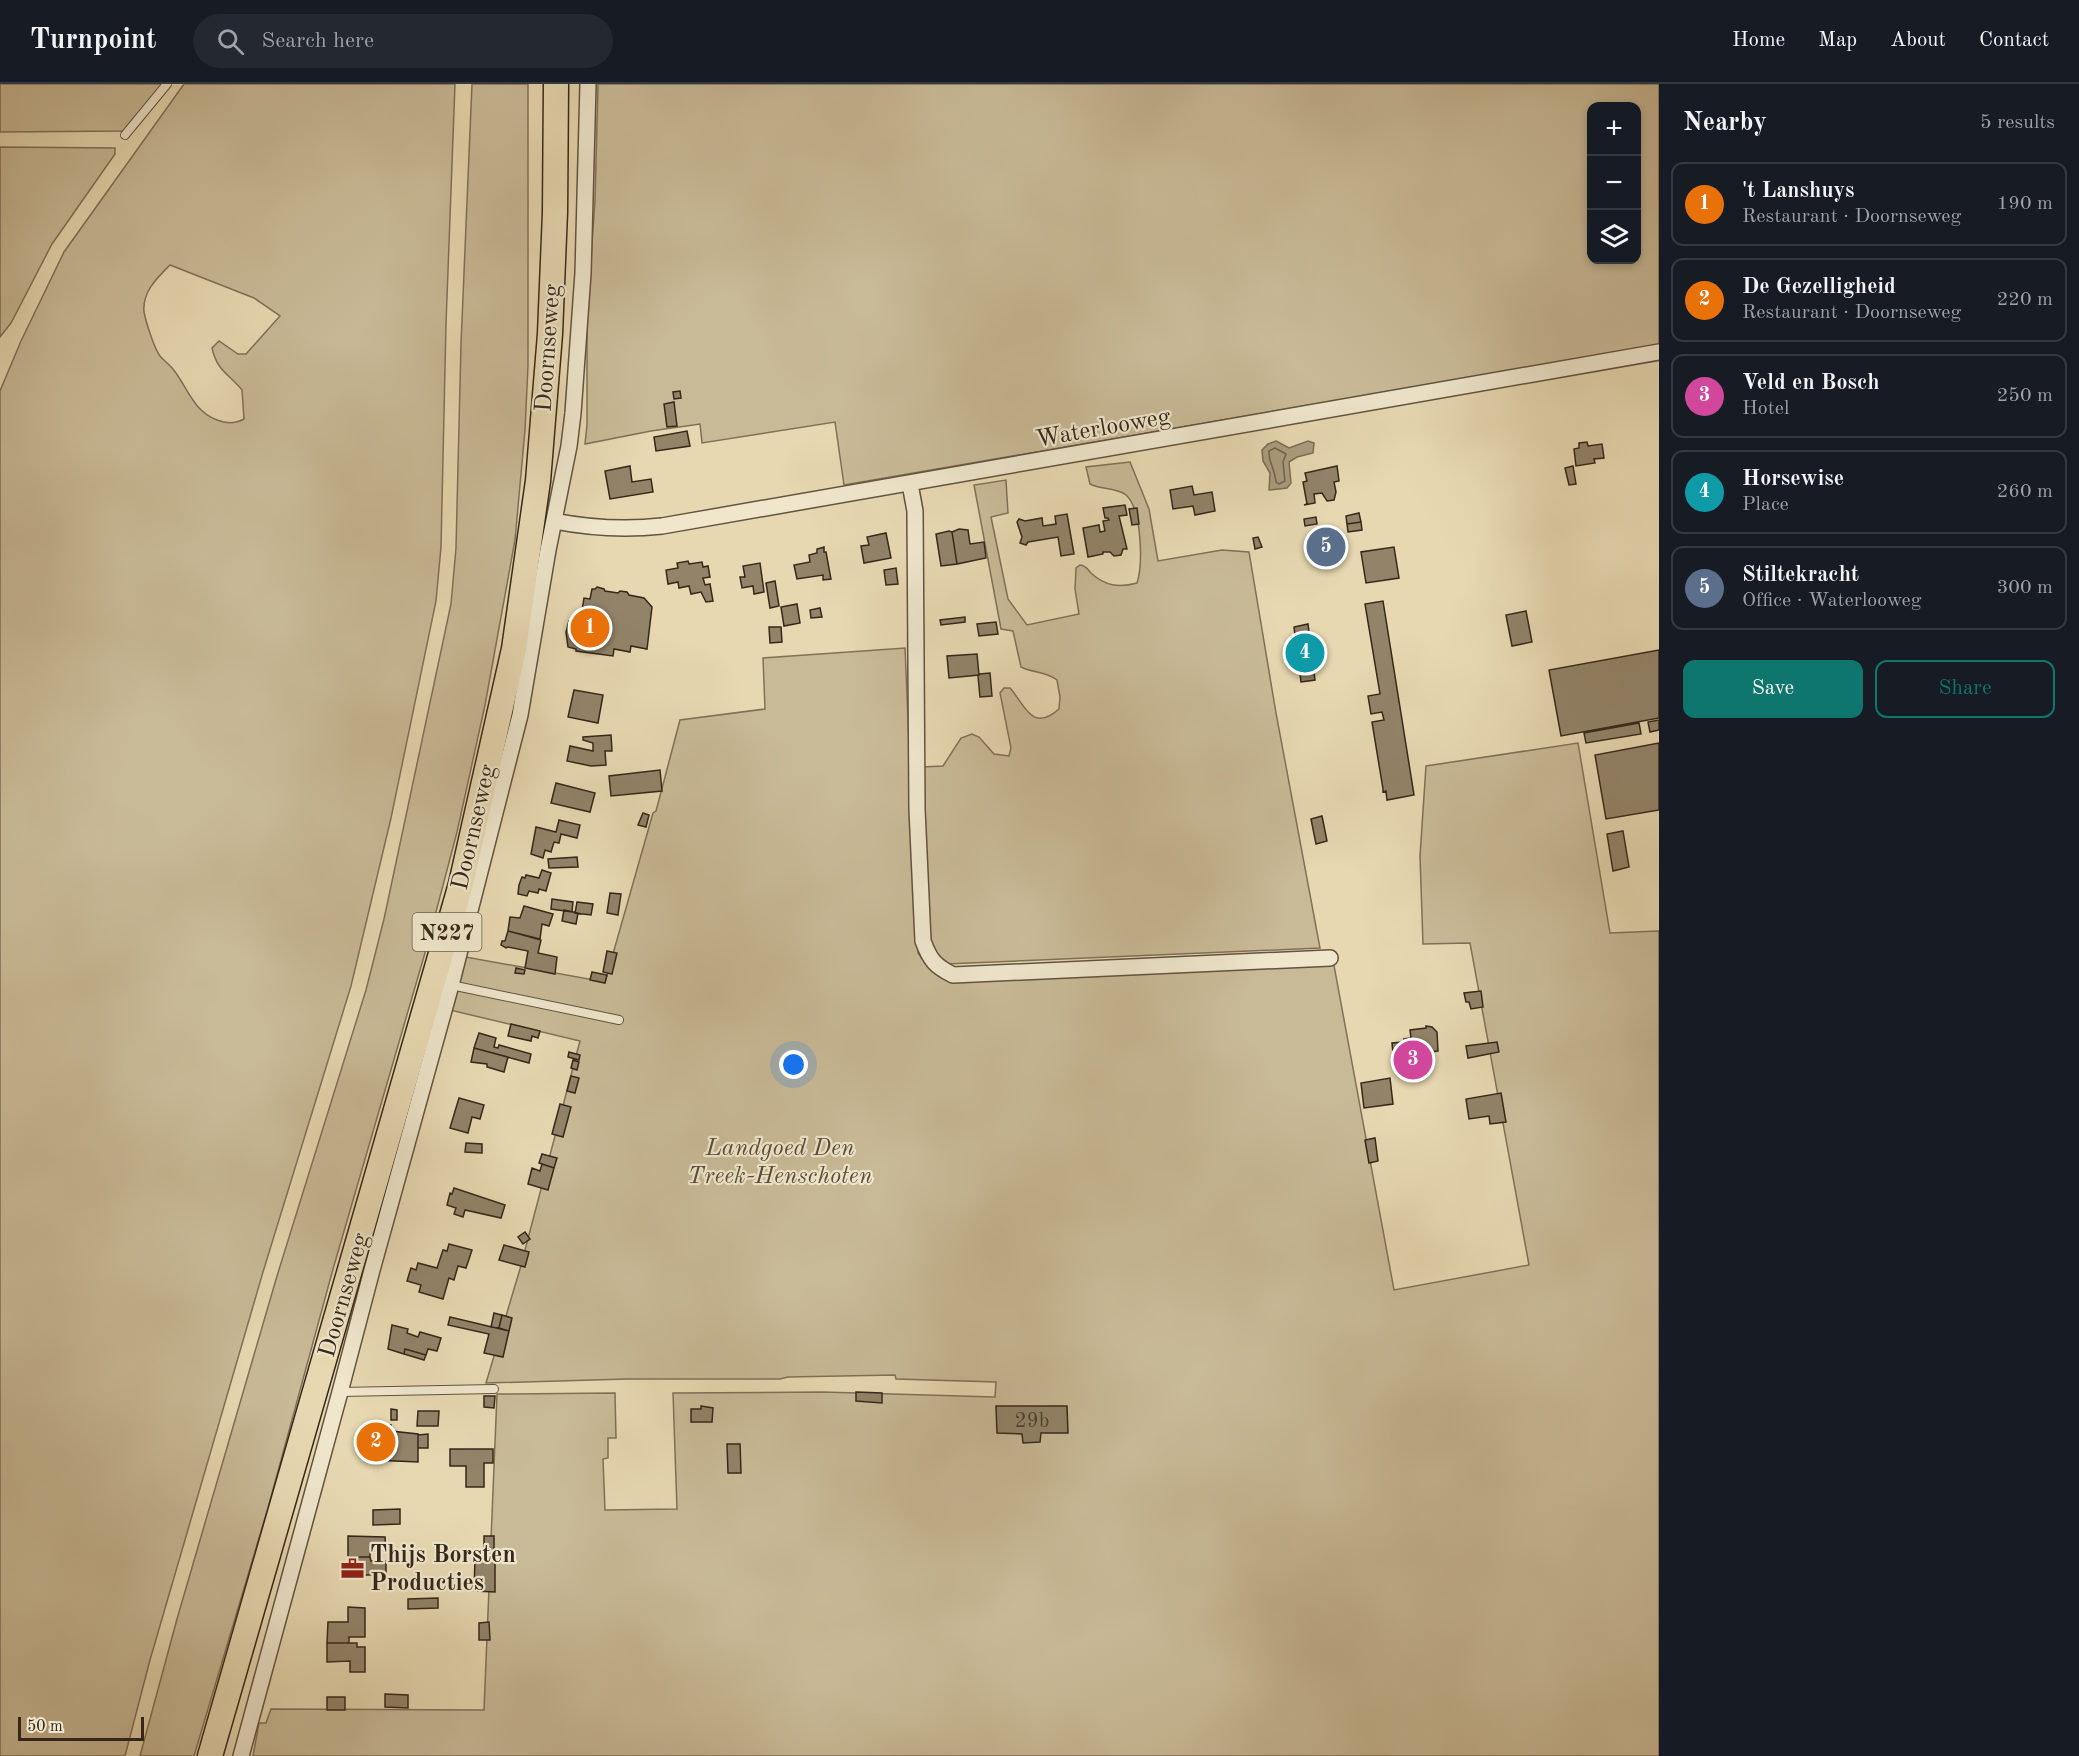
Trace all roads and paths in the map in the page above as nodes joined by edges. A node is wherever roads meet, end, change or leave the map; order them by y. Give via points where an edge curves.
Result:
1 (167, 84) edge
2 (556, 84) edge
3 (588, 84) edge
4 (125, 135) dead end
5 (1659, 352) edge
6 (910, 483) junction
7 (554, 521) junction
8 (1330, 958) dead end
9 (451, 985) junction
10 (619, 1020) dead end
11 (494, 1389) dead end
12 (340, 1392) junction
13 (210, 1756) edge
14 (241, 1756) edge

1 - 4 lane
2 - 13 main road, Doornseweg / N227 via 550,334 537,481 514,650 461,884
3 - 7 street, Doornseweg via 576,386
5 - 6 street, Waterlooweg
6 - 7 street, Waterlooweg via 646,528
6 - 8 street via 915,511 917,809 923,941 938,968 953,975
7 - 9 street, Doornseweg via 520,715
9 - 10 lane
9 - 12 street, Doornseweg
11 - 12 lane
12 - 14 street, Doornseweg

